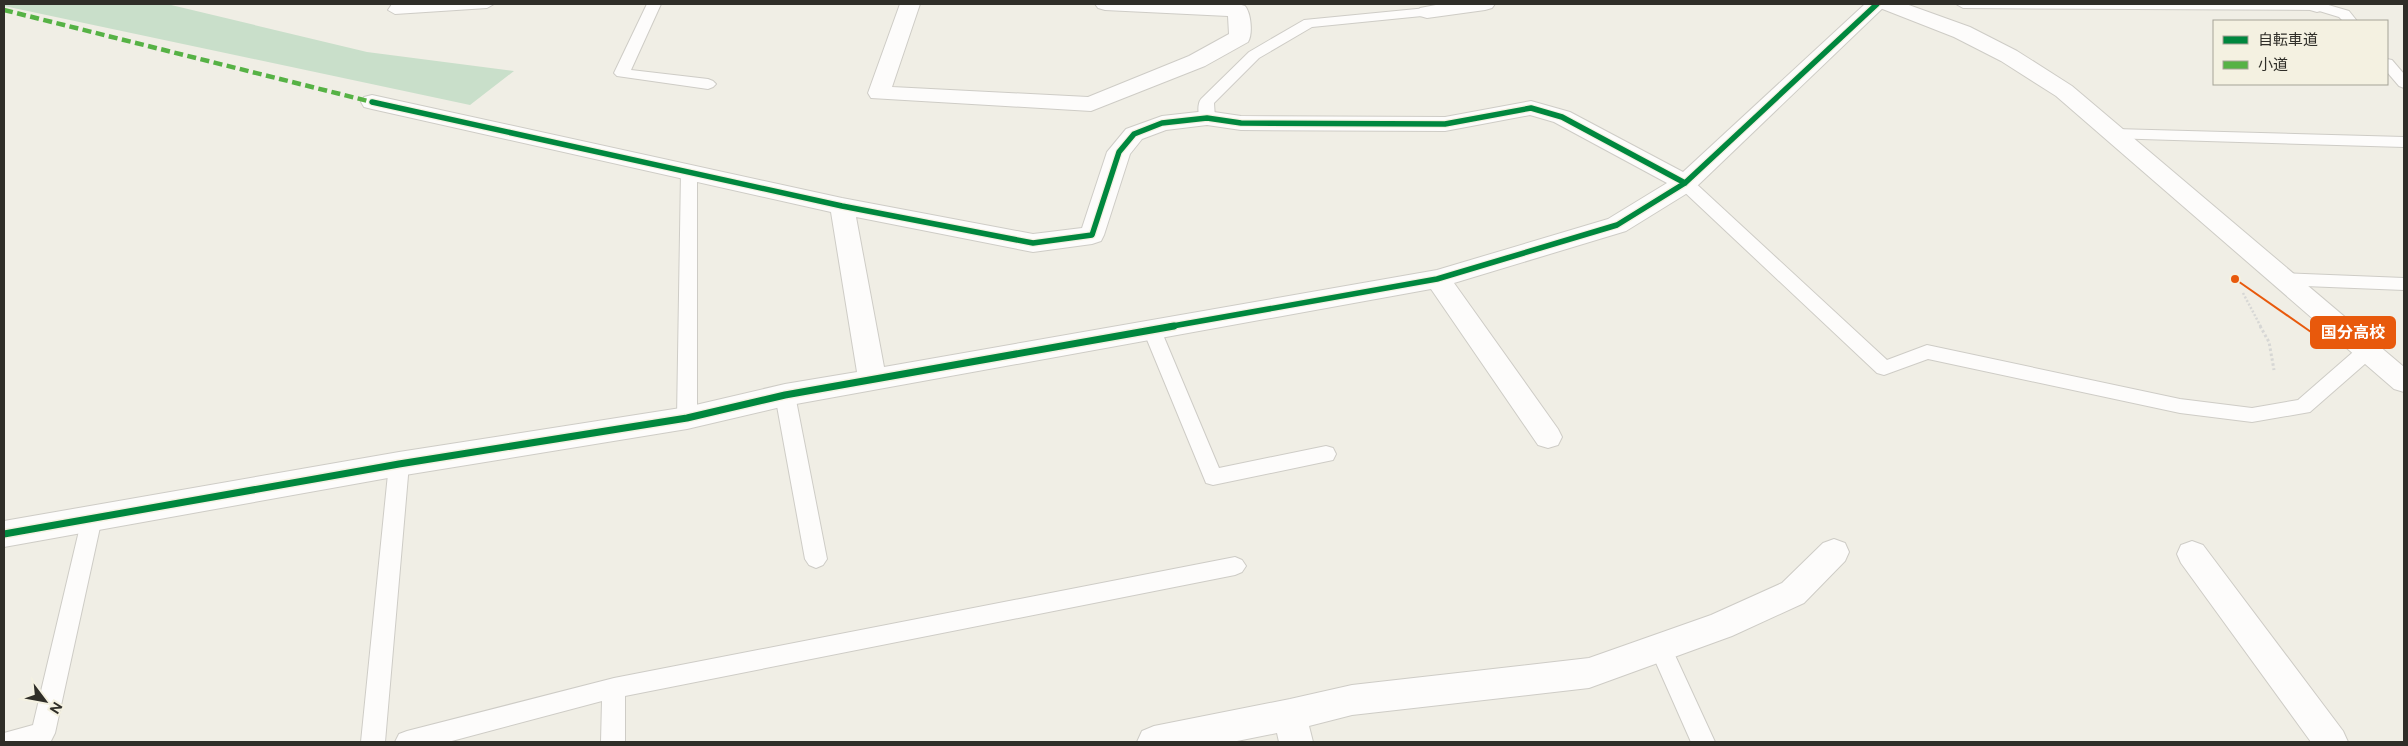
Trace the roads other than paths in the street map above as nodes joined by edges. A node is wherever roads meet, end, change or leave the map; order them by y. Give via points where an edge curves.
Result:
1 (399, 4) edge
2 (487, 4) edge
3 (654, 4) edge
4 (910, 4) edge
5 (1105, 4) edge
6 (1485, 4) edge
7 (1878, 4) edge
8 (1887, 4) edge
9 (1963, 4) edge
10 (2316, 5) edge
11 (1426, 12) joint
12 (2349, 20) edge
13 (2388, 64) edge
14 (2404, 83) edge
15 (708, 84) dead end
16 (372, 102) dead end
17 (1207, 118) junction
18 (2115, 134) junction
19 (2404, 142) edge
20 (689, 172) junction
21 (1685, 183) junction
22 (842, 206) junction
23 (1437, 279) junction
24 (2282, 280) junction
25 (2404, 284) edge
26 (1152, 330) junction
27 (2367, 351) junction
28 (872, 379) junction
29 (2404, 382) edge
30 (785, 395) junction
31 (687, 418) junction
32 (1548, 437) dead end
33 (1326, 454) dead end
34 (399, 464) junction
35 (92, 518) junction
36 (4, 534) edge
37 (1834, 552) dead end
38 (2192, 554) dead end
39 (816, 559) dead end
40 (1235, 566) dead end
41 (1660, 647) junction
42 (614, 688) junction
43 (1293, 729) edge
44 (8, 742) edge
45 (374, 742) edge
46 (407, 742) edge
47 (613, 742) edge
48 (1154, 742) edge
49 (1703, 742) edge
50 (2331, 742) edge

1 - 2 lane via 395,10
3 - 15 lane via 622,72
4 - 5 street via 879,93 1091,104 1197,61 1240,37 1238,10
6 - 11 street
7 - 21 street
8 - 18 street via 1962,32 2009,56 2064,91
9 - 10 lane
10 - 12 lane via 2344,14
11 - 17 lane via 1309,23 1254,55 1206,102
13 - 14 lane
16 - 20 street
17 - 21 street via 1241,123 1445,124 1531,108 1562,117
17 - 22 street via 1162,123 1134,134 1119,152 1092,234 1033,243
18 - 19 lane
18 - 24 street
20 - 22 street
20 - 31 lane
21 - 23 street via 1618,225
21 - 27 lane via 1884,368 1927,352 2180,406 2252,415 2303,407
22 - 28 street
23 - 26 street
23 - 32 street
24 - 25 lane
24 - 27 street
26 - 28 street
26 - 33 lane via 1213,478
27 - 29 street
28 - 30 street
30 - 31 street
30 - 39 lane
31 - 34 street
34 - 35 street
34 - 45 lane
35 - 36 street
35 - 44 lane via 43,733
37 - 41 street via 1793,592 1721,626
38 - 50 street
40 - 42 lane
41 - 43 street via 1589,672 1352,700
41 - 49 lane
42 - 46 lane
42 - 47 lane
43 - 48 street

